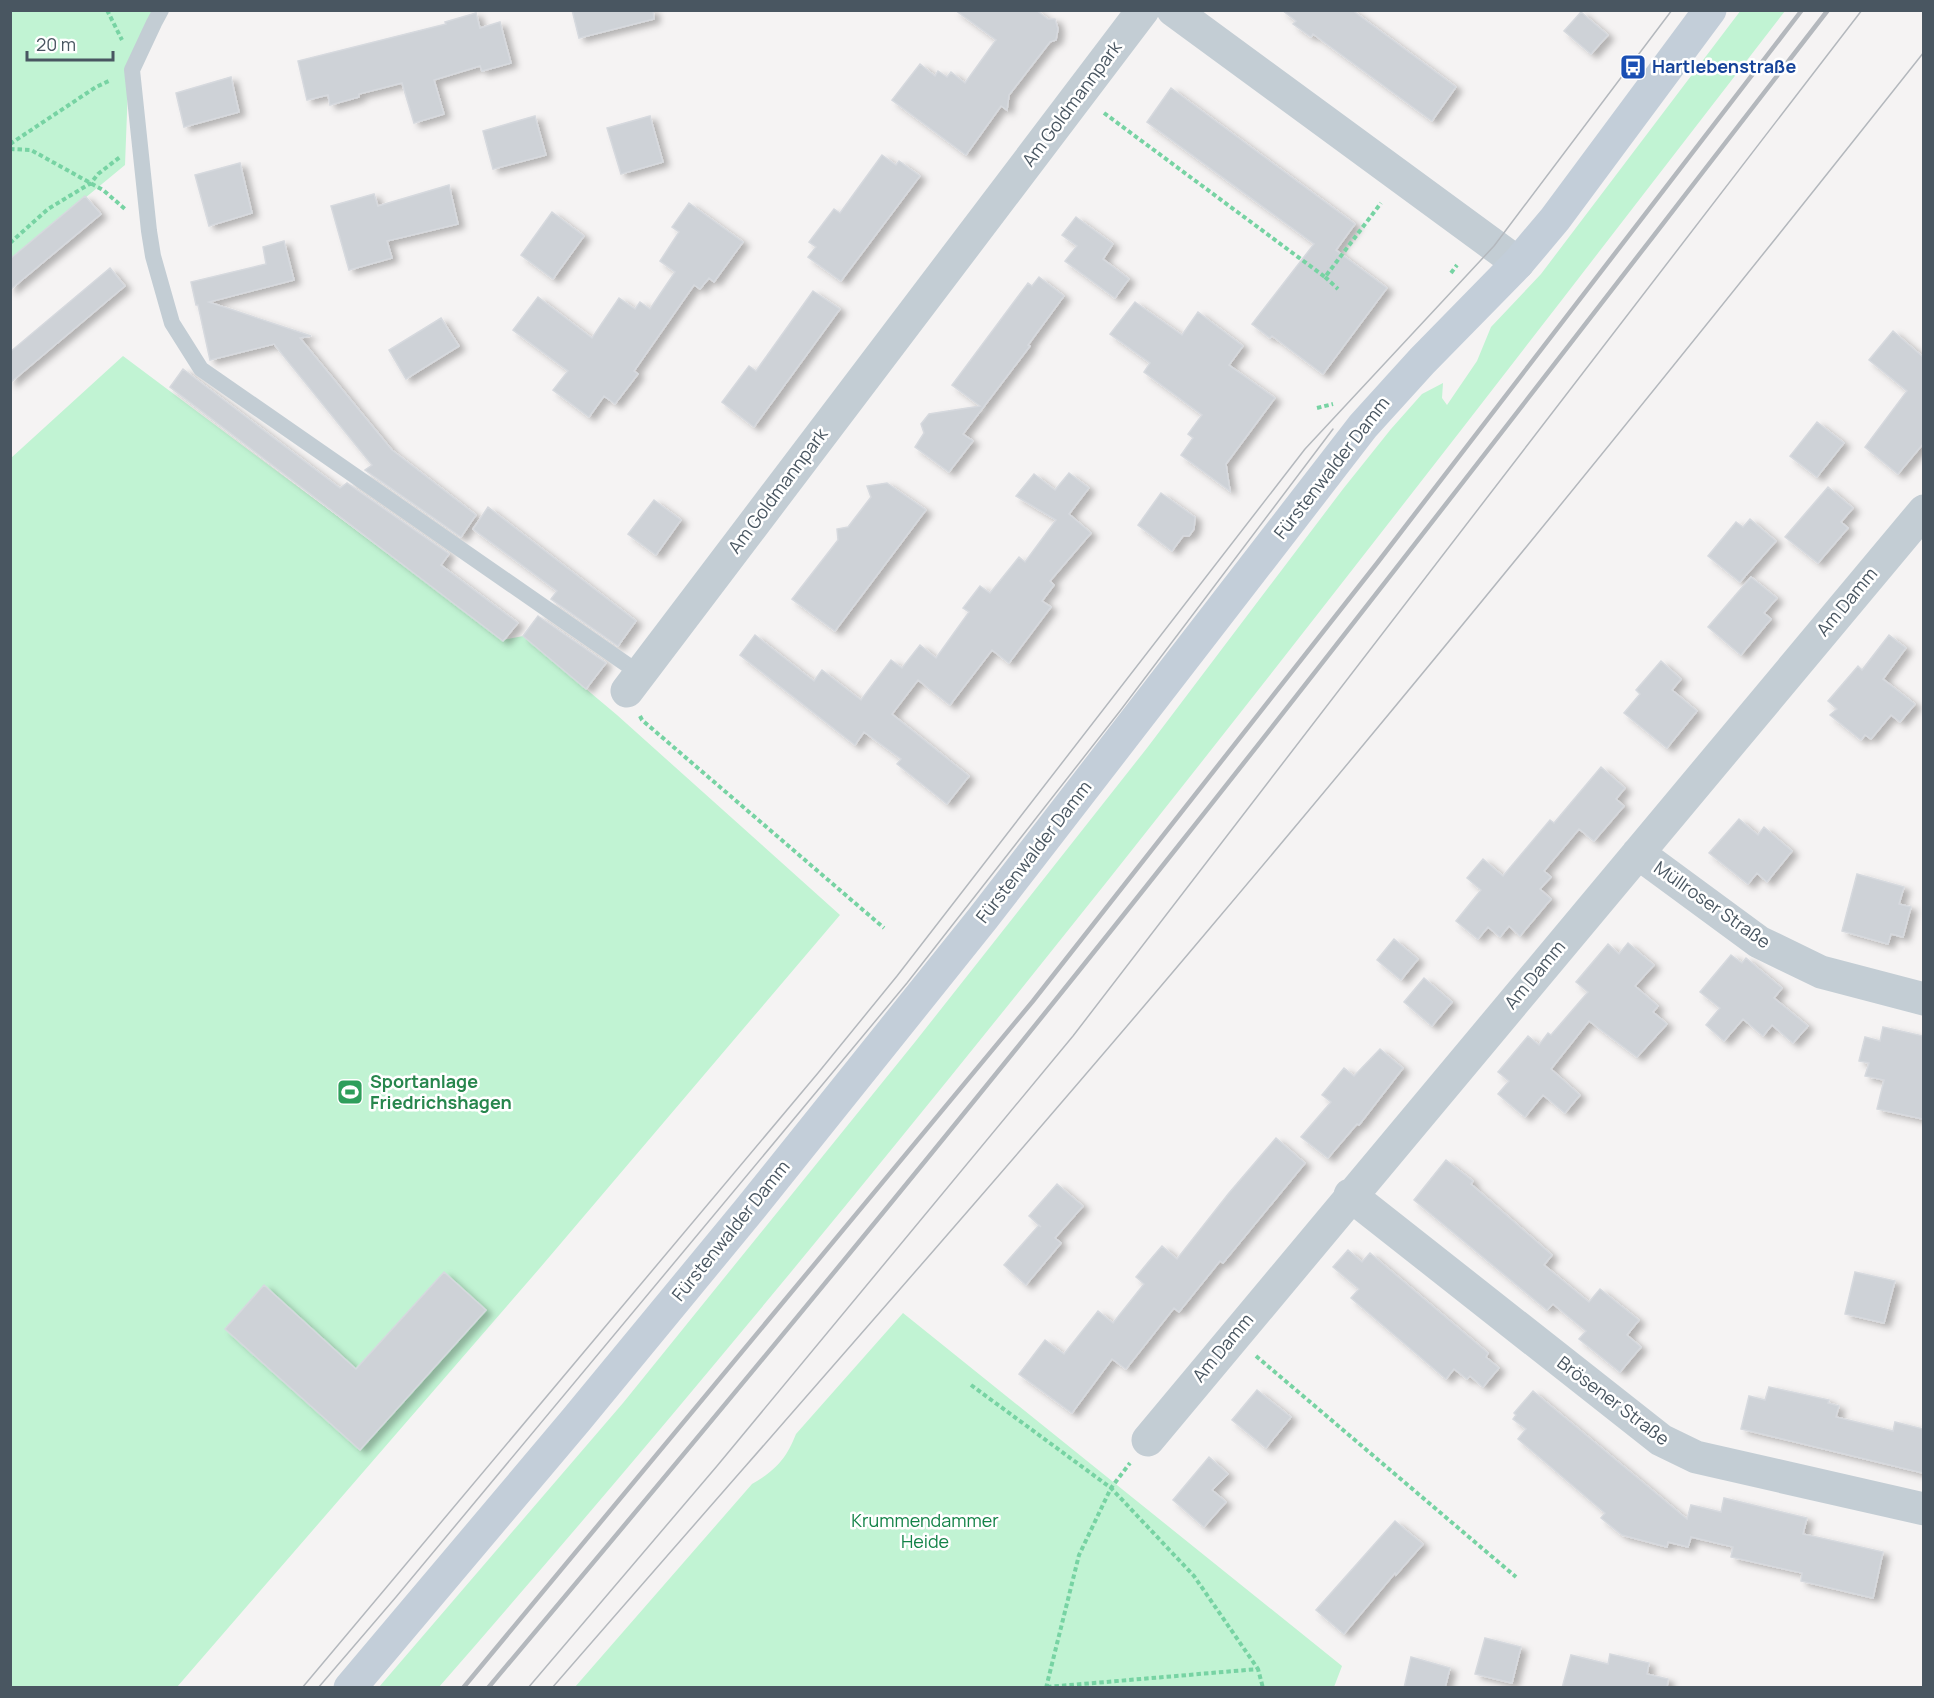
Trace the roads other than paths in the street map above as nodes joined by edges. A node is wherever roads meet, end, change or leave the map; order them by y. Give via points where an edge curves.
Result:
1 (161, 10) edge
2 (1143, 10) edge
3 (1173, 10) edge
4 (1710, 10) edge
5 (1518, 264) junction
6 (1923, 511) edge
7 (633, 682) joint
8 (1638, 853) junction
9 (1923, 999) edge
10 (1350, 1195) junction
11 (1148, 1440) road end
12 (1923, 1509) edge
13 (350, 1688) edge

1 - 7 lane via 132,70 153,256 172,323 201,369
2 - 7 street, Am Goldmannpark
3 - 5 street
4 - 5 main road, Fürstenwalder Damm
5 - 13 main road, Fürstenwalder Damm via 1363,426 990,909 771,1182
6 - 8 street, Am Damm
8 - 9 street, Müllroser Straße via 1759,942 1821,972
8 - 10 street, Am Damm
10 - 11 street, Am Damm
10 - 12 street, Brösener Straße via 1660,1440 1696,1457

